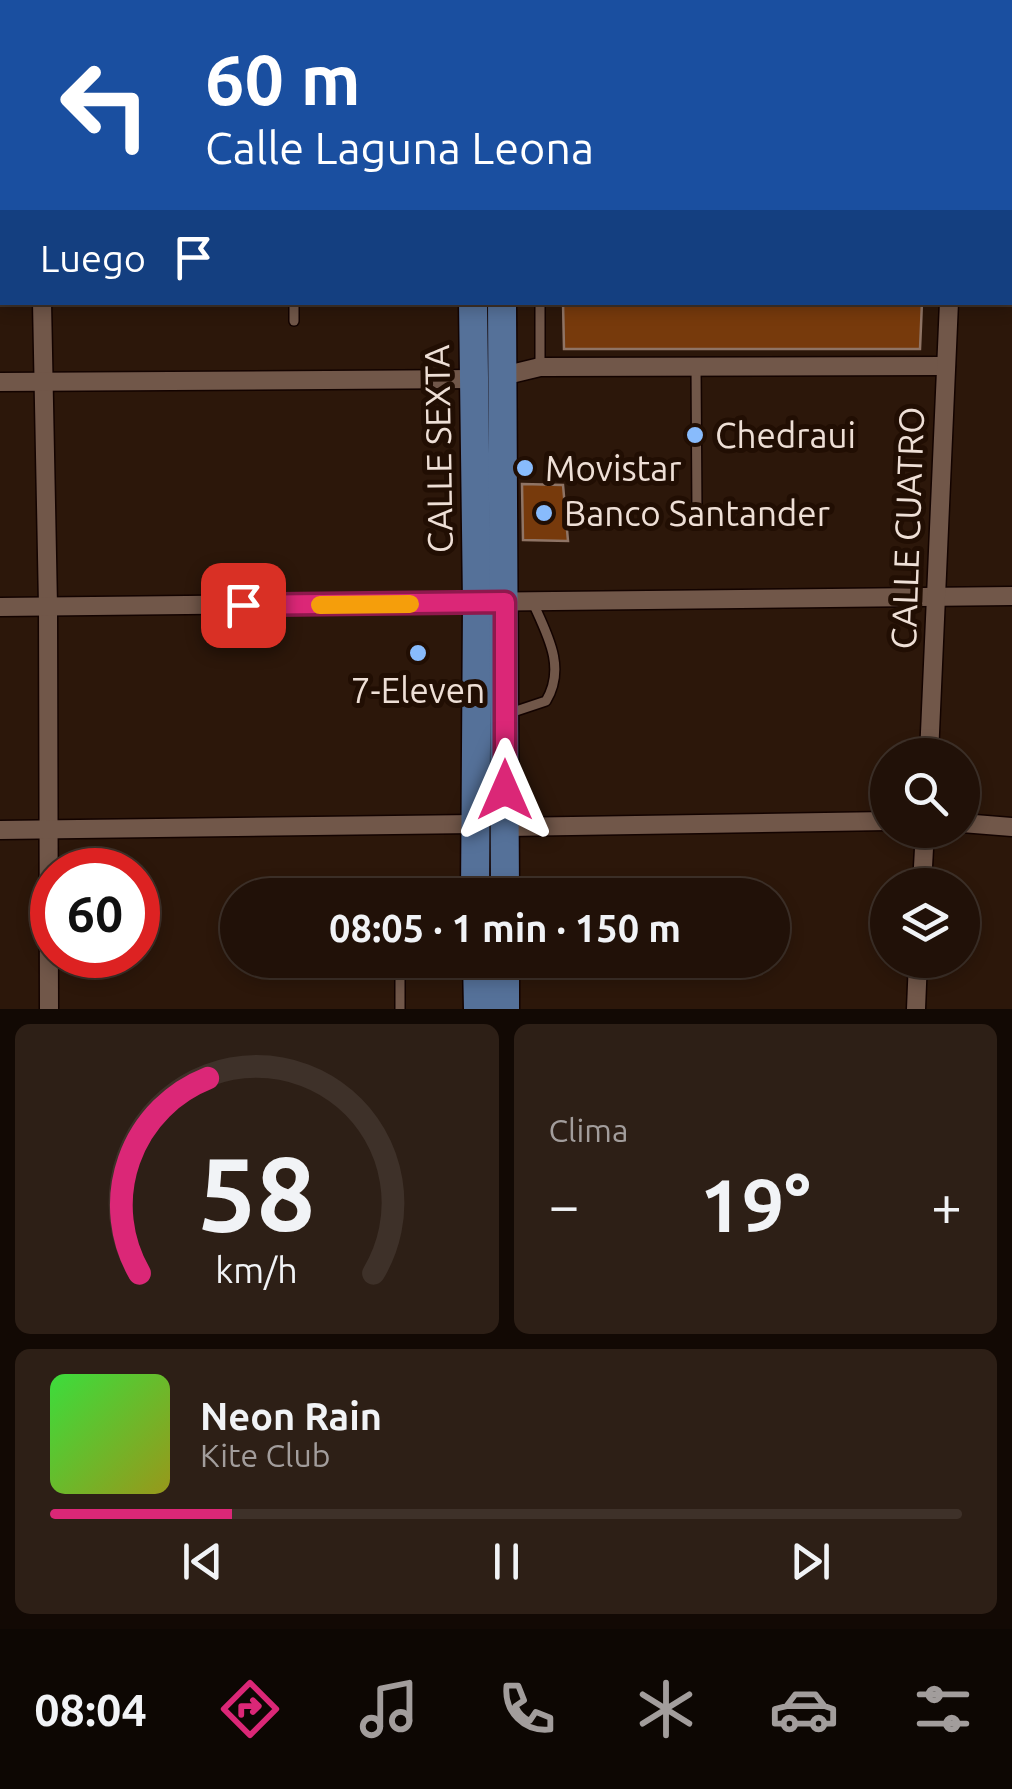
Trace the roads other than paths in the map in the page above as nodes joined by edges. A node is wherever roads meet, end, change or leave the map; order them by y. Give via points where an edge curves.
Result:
1 (42, 305) edge
2 (294, 305) edge
3 (474, 305) edge
4 (502, 305) edge
5 (540, 305) edge
6 (949, 305) edge
7 (294, 321) dead end
8 (696, 366) junction
9 (946, 366) junction
10 (540, 367) junction
11 (503, 376) junction
12 (474, 379) junction
13 (0, 382) edge
14 (42, 382) junction
15 (697, 513) dead end
16 (938, 594) junction
17 (1010, 599) edge
18 (505, 603) junction
19 (0, 606) edge
20 (48, 606) junction
21 (505, 715) junction
22 (931, 738) edge
23 (870, 821) edge
24 (474, 824) junction
25 (980, 824) edge
26 (505, 827) junction
27 (1012, 827) edge
28 (0, 830) edge
29 (49, 830) junction
30 (476, 878) edge
31 (505, 878) edge
32 (400, 978) edge
33 (477, 978) edge
34 (505, 978) edge
35 (917, 978) edge
36 (49, 1009) edge
37 (400, 1009) edge
38 (478, 1009) edge
39 (505, 1009) edge
40 (916, 1009) edge

1 - 14 street
2 - 7 lane
3 - 12 main road, CALLE SEXTA
4 - 11 main road, CALLE SEXTA
5 - 10 lane
6 - 9 street, CALLE CUATRO
8 - 9 street
8 - 10 street
8 - 15 lane
9 - 16 street, CALLE CUATRO
10 - 11 street
11 - 18 main road, CALLE SEXTA
12 - 14 street
12 - 18 main road, CALLE SEXTA
13 - 14 street
14 - 20 street
16 - 17 street
16 - 18 street
16 - 22 street, CALLE CUATRO
18 - 20 street
18 - 21 main road, CALLE SEXTA
18 - 21 lane via 554,651 556,685 546,702
18 - 24 main road, CALLE SEXTA
19 - 20 street
20 - 29 street
21 - 26 main road, CALLE SEXTA
23 - 26 street
24 - 29 street
24 - 30 main road, CALLE SEXTA
25 - 27 street
26 - 31 main road, CALLE SEXTA
28 - 29 street
29 - 36 street
32 - 37 lane
33 - 38 main road
34 - 39 main road
35 - 40 street

